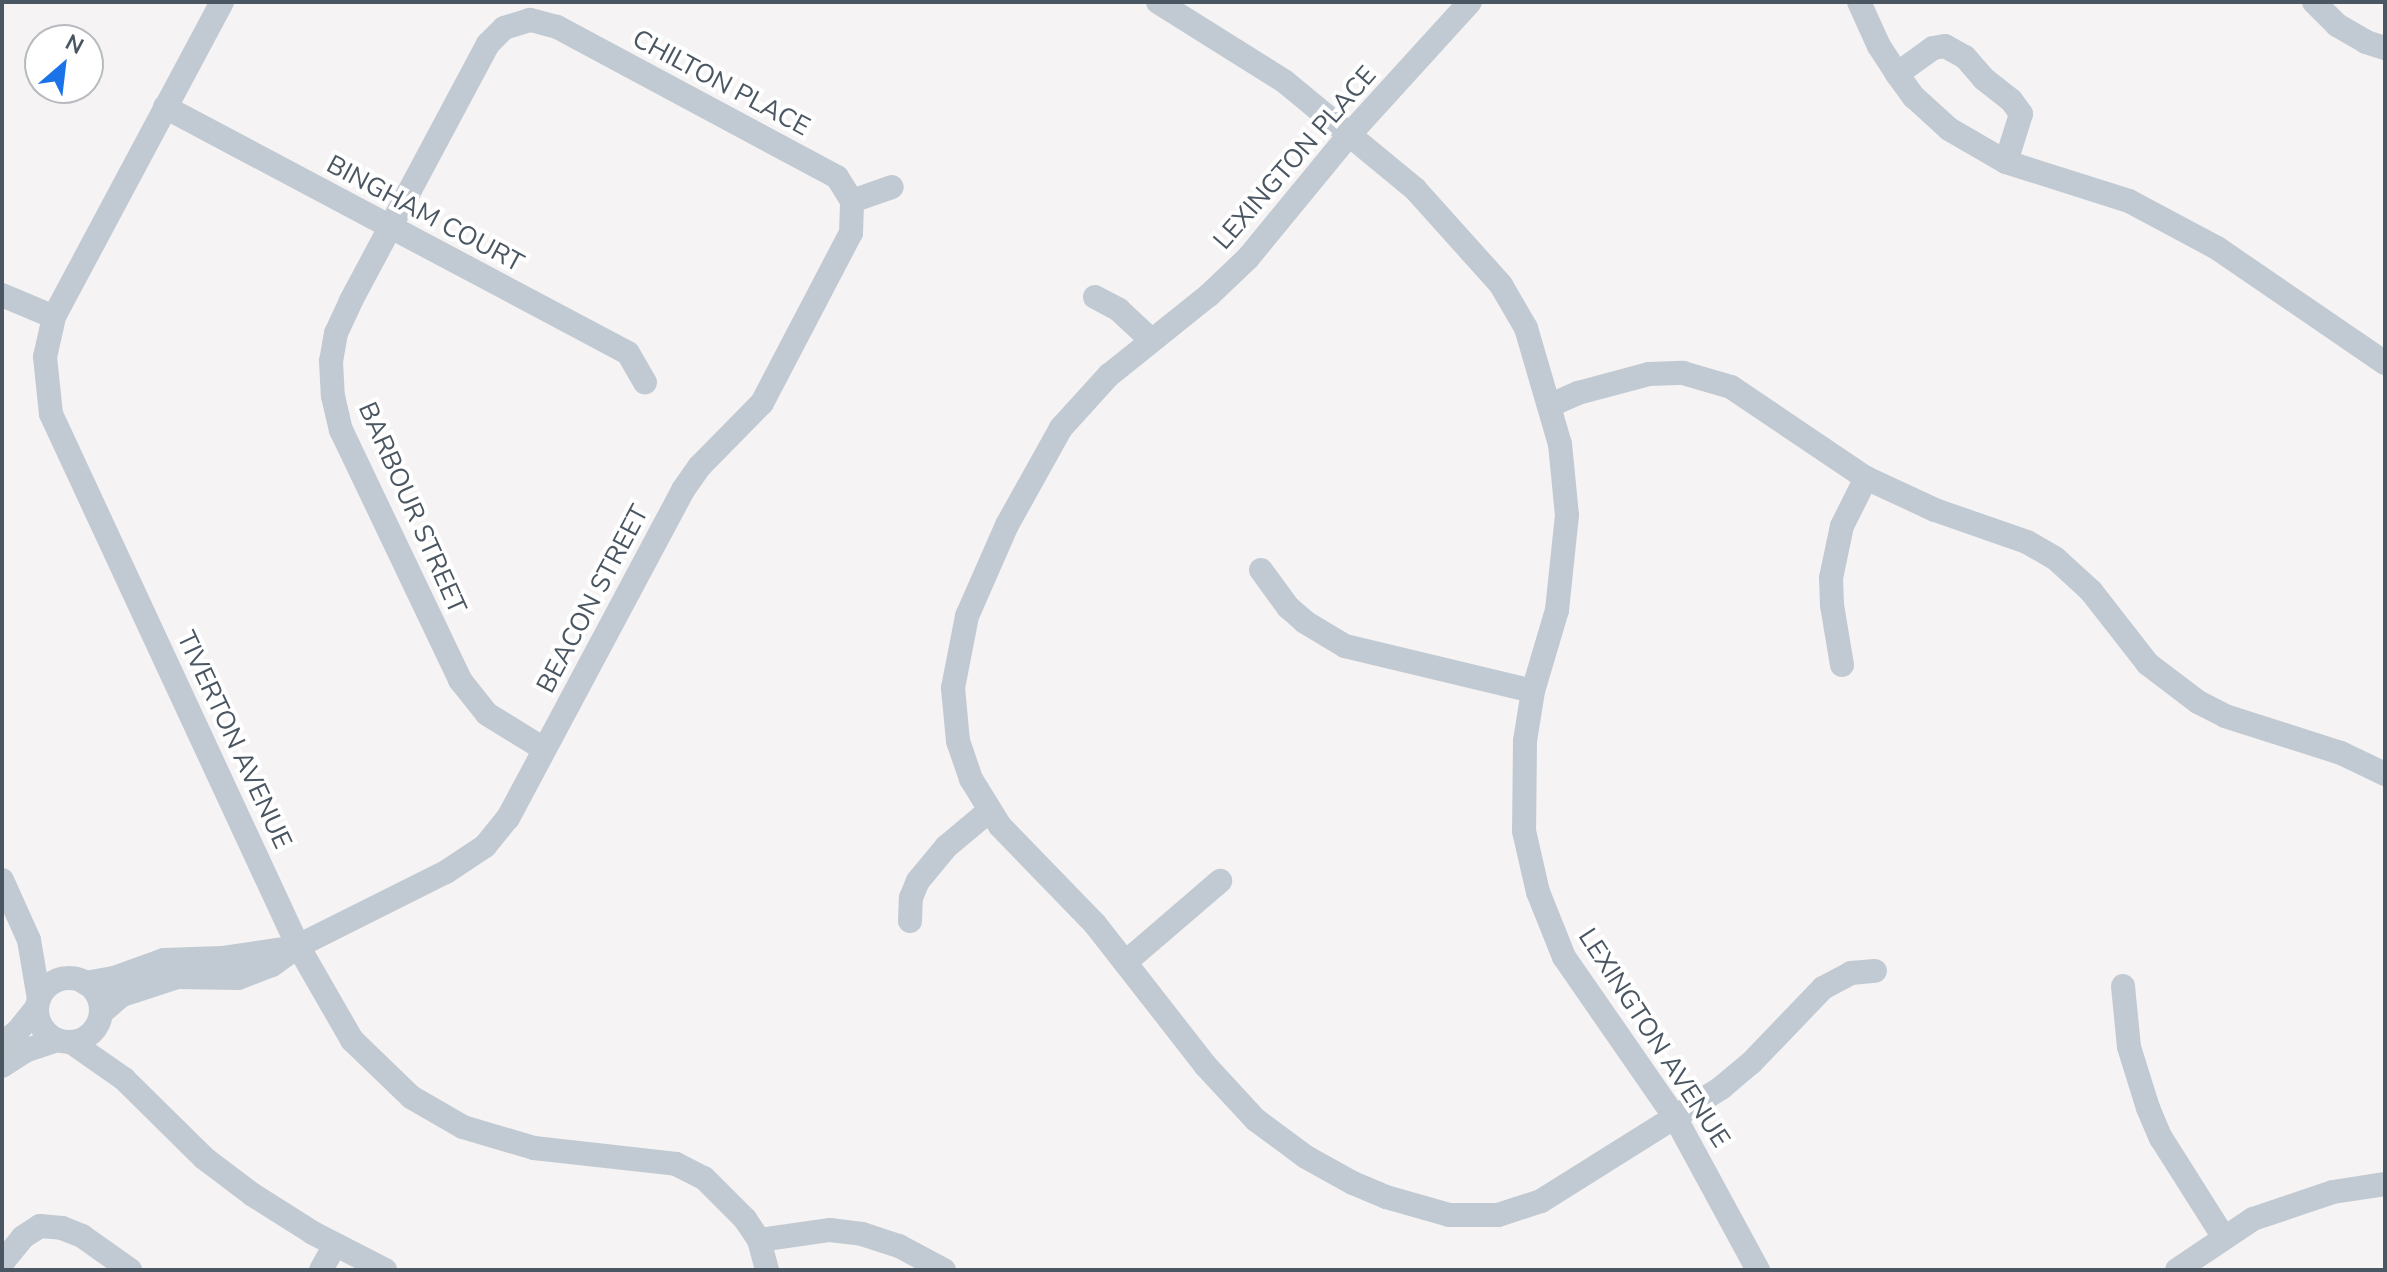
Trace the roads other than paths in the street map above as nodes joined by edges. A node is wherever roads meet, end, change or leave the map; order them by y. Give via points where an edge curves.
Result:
1 (222, 2) edge
2 (1158, 2) edge
3 (1470, 2) edge
4 (1859, 2) edge
5 (2314, 2) edge
6 (530, 11) edge
7 (2385, 48) edge
8 (1897, 74) junction
9 (165, 107) junction
10 (1349, 135) junction
11 (2006, 162) junction
12 (892, 187) dead end
13 (852, 201) junction
14 (391, 228) junction
15 (2, 295) edge
16 (1095, 297) dead end
17 (54, 317) junction
18 (1151, 340) junction
19 (2385, 363) edge
20 (645, 383) dead end
21 (1551, 405) junction
22 (1866, 478) junction
23 (1261, 570) dead end
24 (1842, 665) dead end
25 (1533, 691) junction
26 (544, 749) junction
27 (2385, 774) edge
28 (989, 811) junction
29 (2, 880) edge
30 (1220, 881) dead end
31 (910, 921) dead end
32 (29, 940) junction
33 (298, 946) junction
34 (1127, 961) junction
35 (1875, 971) dead end
36 (82, 981) junction
37 (2123, 986) dead end
38 (38, 1003) junction
39 (100, 1018) junction
40 (64, 1041) junction
41 (2, 1043) edge
42 (2, 1066) edge
43 (124, 1079) junction
44 (1676, 1119) junction
45 (2385, 1184) edge
46 (2223, 1236) junction
47 (759, 1240) junction
48 (335, 1245) junction
49 (2, 1263) edge
50 (355, 1263) edge
51 (130, 1270) edge
52 (321, 1270) edge
53 (385, 1270) edge
54 (767, 1270) edge
55 (944, 1270) edge
56 (1758, 1270) edge
57 (2177, 1270) edge

1 - 9 street, TIVERTON AVENUE
2 - 10 street, LEXINGTON AVENUE via 1284,81
3 - 10 street, LEXINGTON PLACE
4 - 8 street
5 - 7 street via 2337,25
6 - 13 street, CHILTON PLACE via 837,177
6 - 14 street, BARBOUR STREET via 488,44
8 - 11 street via 1949,129
8 - 11 street via 1933,48 1945,46 1965,57 2021,114
9 - 14 street, BINGHAM COURT
9 - 17 street, TIVERTON AVENUE
10 - 18 street, LEXINGTON PLACE via 1248,258
10 - 21 street, LEXINGTON AVENUE via 1415,189 1501,285 1526,328
11 - 19 street via 2129,201 2192,235
12 - 13 street
13 - 26 street, BEACON STREET via 851,233 762,403 683,490
14 - 20 street, BINGHAM COURT via 628,353
14 - 26 street, BARBOUR STREET via 336,333 332,373 341,430 460,680 487,714
15 - 17 street
16 - 18 street via 1119,310
17 - 33 street, TIVERTON AVENUE via 45,357 51,414
18 - 28 street, LEXINGTON PLACE via 1090,394 1061,428 1013,513 967,616 955,664 954,712 964,761
21 - 22 street via 1649,374 1708,378 1753,399
21 - 25 street, LEXINGTON AVENUE via 1567,515 1557,610
22 - 24 street via 1842,526 1831,578
22 - 27 street via 2055,558 2091,591 2148,664 2198,702
23 - 25 street via 1288,607 1345,646
25 - 44 street, LEXINGTON AVENUE via 1521,791 1538,892 1577,979
26 - 33 street, BEACON STREET via 508,818 485,846 446,872
28 - 31 street via 946,847 918,881
28 - 34 street, LEXINGTON PLACE
29 - 32 street
30 - 34 street
32 - 36 street
32 - 38 street
33 - 36 street, BEACON STREET via 222,958 164,960 114,978
33 - 39 street, BEACON STREET via 272,965 238,978 177,977 122,995
33 - 47 street, TIVERTON AVENUE via 352,1040 411,1097 463,1127 534,1148 676,1164 727,1197
34 - 44 street, LEXINGTON PLACE via 1205,1065 1256,1120 1353,1183 1419,1208 1483,1217 1527,1207
35 - 44 street, LEXINGTON PLACE via 1851,973 1823,988 1751,1063
36 - 38 street via 59,980
36 - 39 street via 97,996
37 - 46 street via 2129,1047 2148,1108
38 - 40 street via 42,1027
38 - 41 street
39 - 40 street via 88,1036
39 - 43 street via 107,1050
40 - 42 street via 27,1050
40 - 43 street
43 - 48 street via 204,1158
44 - 56 street, LEXINGTON AVENUE
45 - 46 street via 2297,1202
46 - 57 street
47 - 54 street, TIVERTON AVENUE
47 - 55 street via 830,1230 862,1234
48 - 50 street
48 - 52 street
49 - 51 street via 40,1226 82,1236
50 - 53 street

